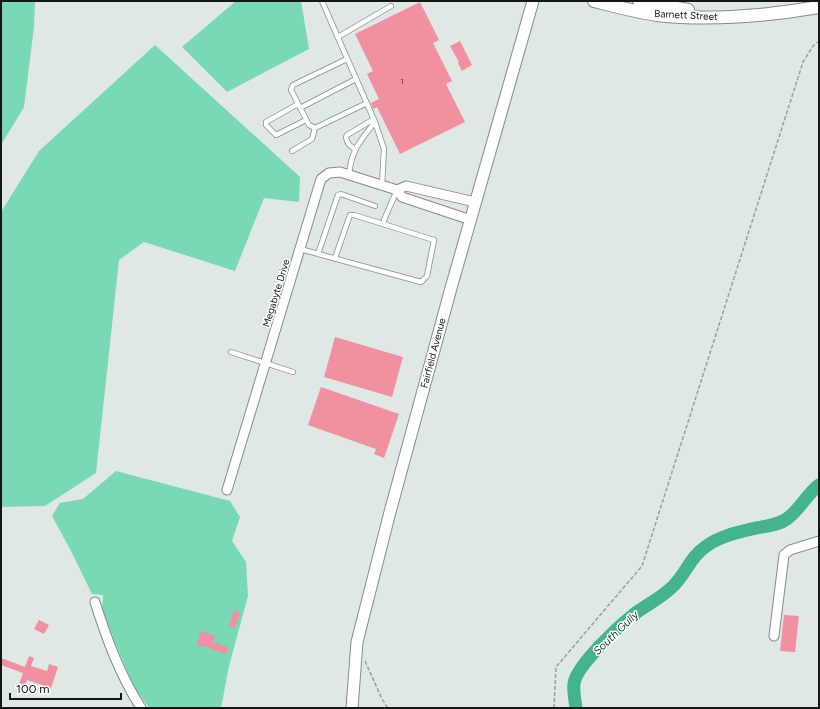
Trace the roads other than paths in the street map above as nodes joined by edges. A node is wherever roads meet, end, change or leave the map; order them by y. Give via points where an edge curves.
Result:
1 (322, 1) edge
2 (533, 1) edge
3 (594, 1) edge
4 (639, 1) edge
5 (391, 6) dead end
6 (819, 7) edge
7 (731, 17) junction
8 (338, 37) junction
9 (347, 59) junction
10 (356, 79) junction
11 (367, 103) junction
12 (299, 106) junction
13 (306, 120) junction
14 (374, 120) junction
15 (315, 128) junction
16 (355, 149) junction
17 (292, 151) dead end
18 (349, 175) junction
19 (382, 185) junction
20 (397, 190) junction
21 (476, 202) junction
22 (374, 206) dead end
23 (471, 220) junction
24 (384, 224) junction
25 (300, 249) junction
26 (318, 254) junction
27 (335, 258) junction
28 (231, 352) dead end
29 (266, 363) junction
30 (293, 372) dead end
31 (227, 490) dead end
32 (819, 541) edge
33 (95, 602) dead end
34 (774, 636) dead end
35 (141, 708) edge
36 (352, 708) edge

1 - 8 lane
2 - 21 street, Fairfield Avenue
3 - 7 main road, Barnett Street via 655,14 695,18
4 - 7 main road, Barnett Street
5 - 8 lane
6 - 7 main road, Barnett Street
8 - 9 lane
9 - 10 lane
9 - 12 lane via 293,85 291,90
10 - 11 lane
10 - 12 lane
11 - 14 lane
11 - 15 lane
12 - 13 lane
12 - 13 lane via 266,122 266,125 276,135
13 - 15 lane
14 - 16 lane
14 - 16 lane via 347,134 346,141
14 - 19 lane via 384,148
15 - 17 lane via 312,139
16 - 18 lane
18 - 19 street, Megabyte Drive
18 - 25 street, Megabyte Drive via 334,171 322,179
19 - 20 street, Megabyte Drive
20 - 21 street, Megabyte Drive via 406,186
20 - 23 street, Megabyte Drive via 402,197
20 - 24 lane
21 - 23 street, Fairfield Avenue
22 - 26 lane via 338,195
23 - 36 street, Fairfield Avenue via 390,512 357,642
24 - 27 lane via 350,215
24 - 27 lane via 434,240 428,276 421,282
25 - 26 lane
25 - 29 street, Megabyte Drive
26 - 27 lane
28 - 29 lane
29 - 30 lane
29 - 31 street, Megabyte Drive
32 - 34 street via 790,550 784,555
33 - 35 street via 105,635 120,670

